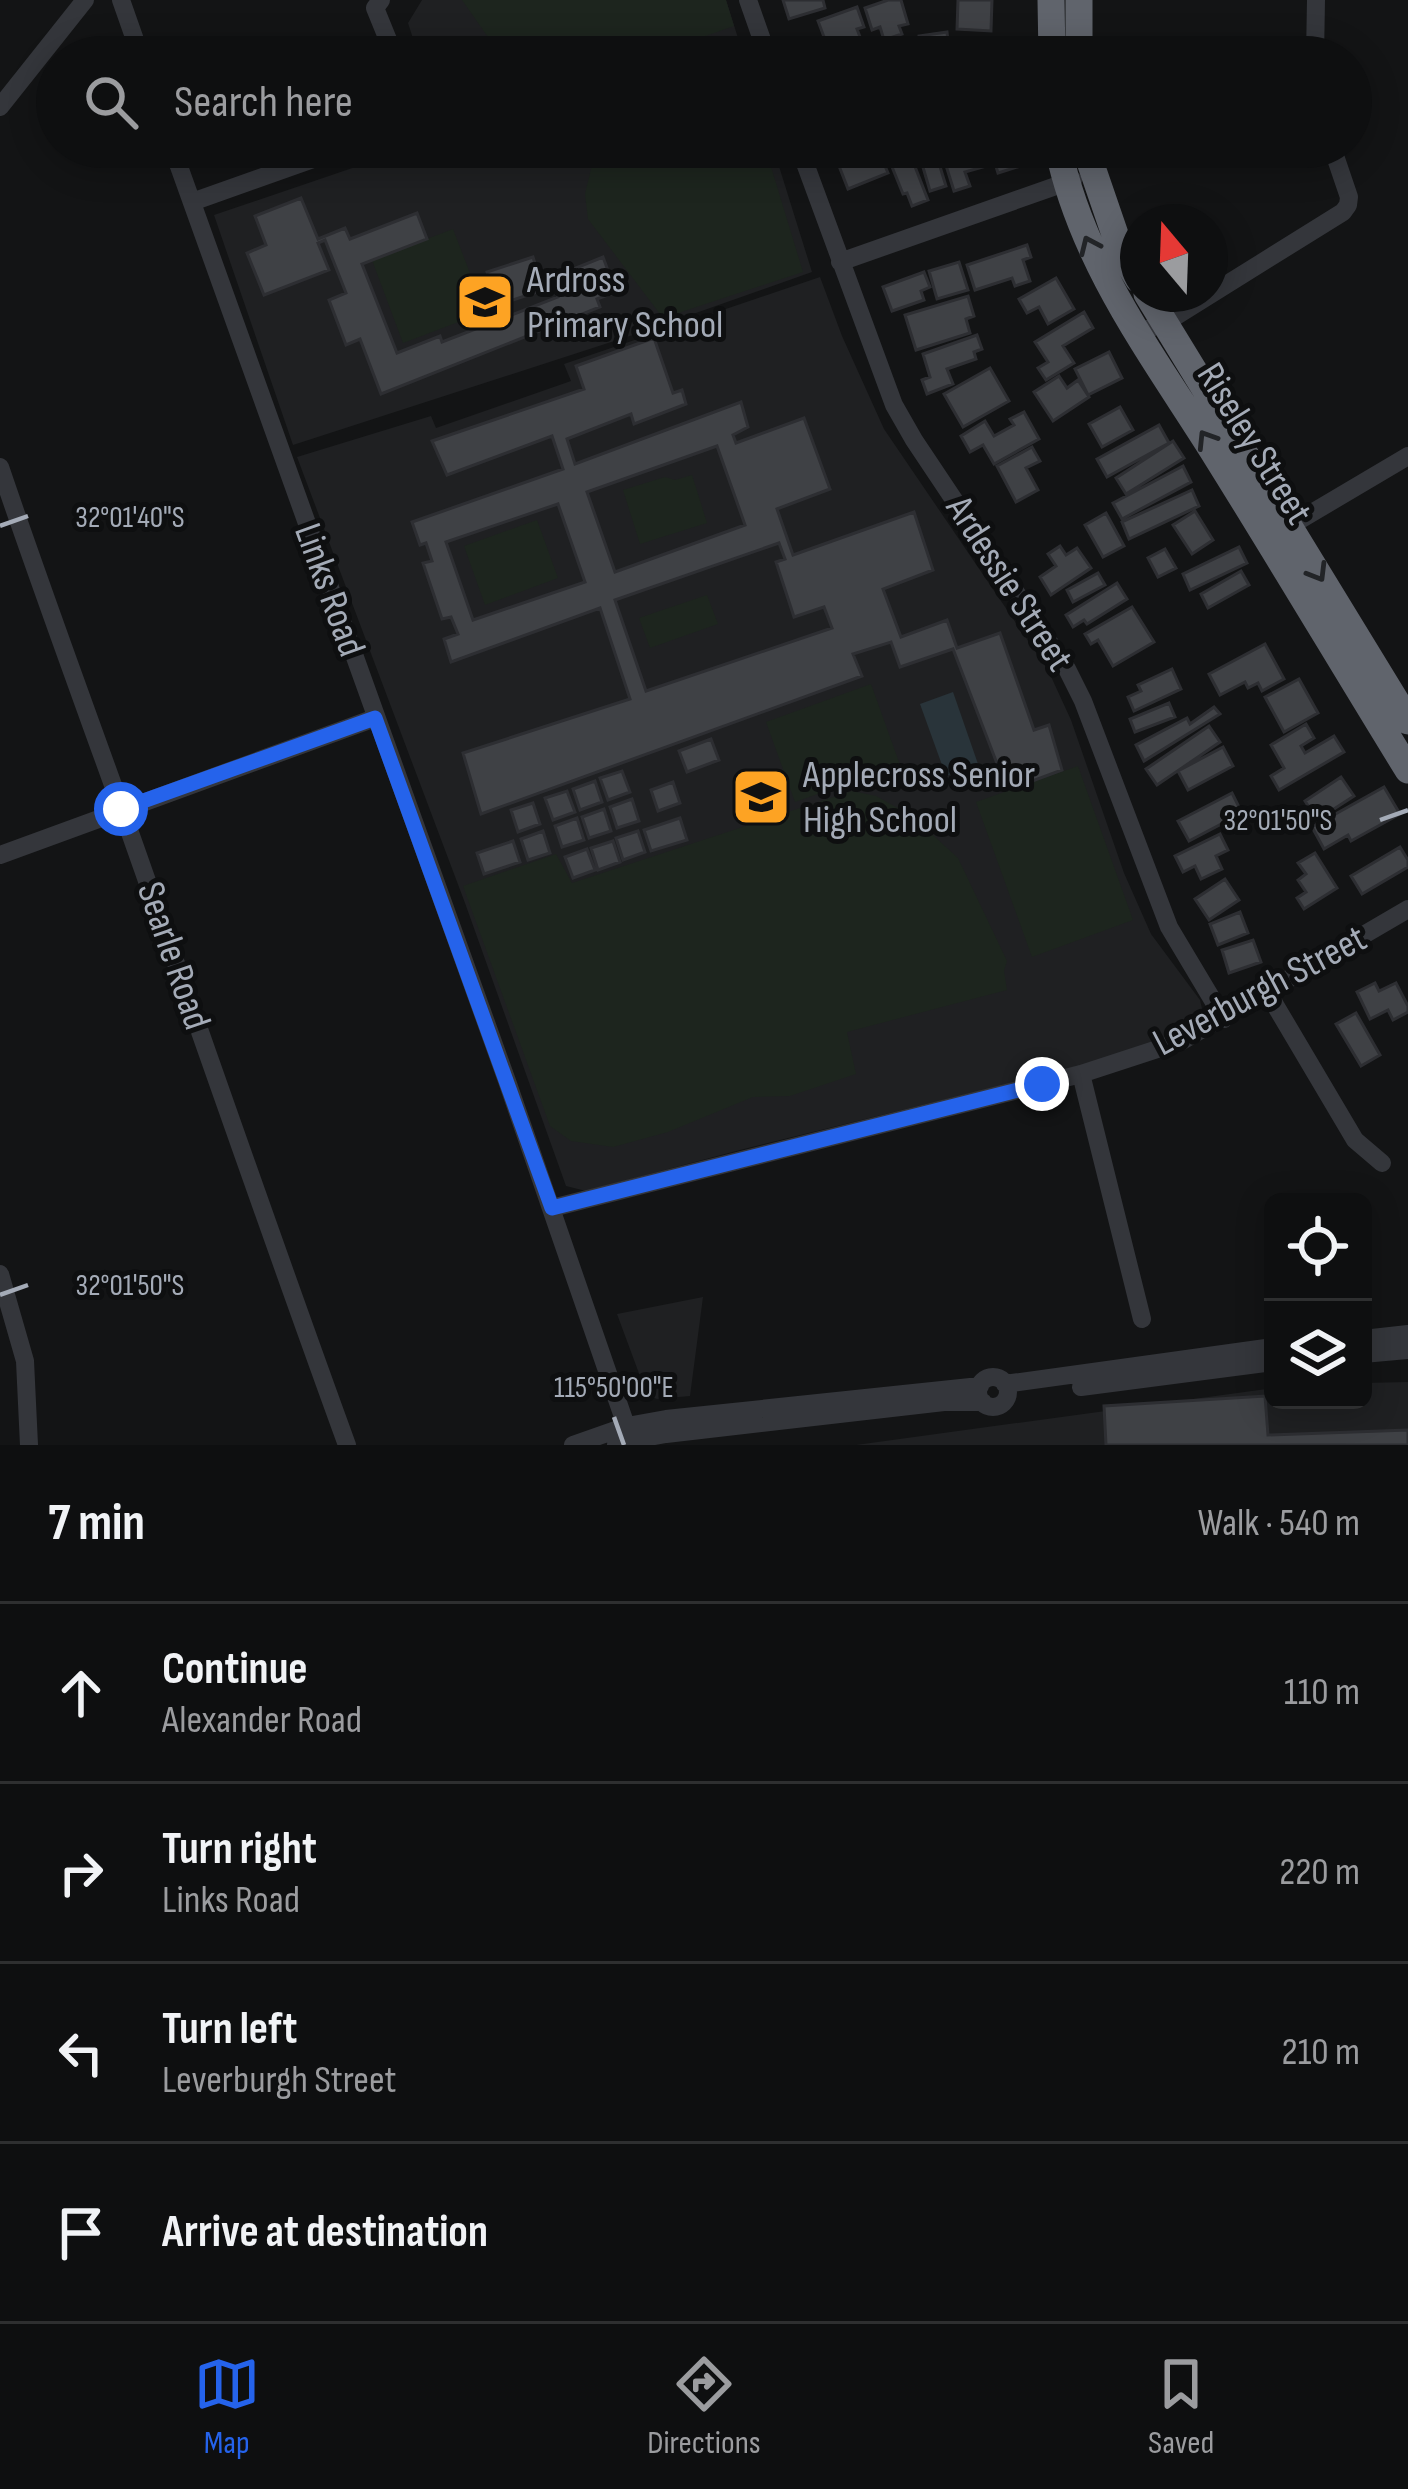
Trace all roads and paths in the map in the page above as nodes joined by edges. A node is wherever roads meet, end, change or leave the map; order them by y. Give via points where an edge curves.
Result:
1 (85, 0) edge
2 (121, 0) edge
3 (381, 0) edge
4 (748, 0) edge
5 (1051, 0) edge
6 (1079, 0) edge
7 (1316, 0) edge
8 (56, 36) edge
9 (134, 36) edge
10 (386, 36) edge
11 (761, 36) edge
12 (1052, 36) edge
13 (1079, 36) edge
14 (1315, 36) edge
15 (36, 61) edge
16 (0, 106) edge
17 (180, 168) edge
18 (287, 168) edge
19 (806, 168) edge
20 (1081, 168) edge
21 (1339, 168) edge
22 (192, 202) junction
23 (1120, 248) edge
24 (840, 262) junction
25 (1149, 312) edge
26 (1151, 329) junction
27 (1408, 456) edge
28 (0, 467) edge
29 (1279, 533) junction
30 (375, 718) junction
31 (1408, 721) edge
32 (1408, 770) edge
33 (121, 809) junction
34 (0, 855) edge
35 (1408, 909) edge
36 (1268, 994) junction
37 (1224, 1019) junction
38 (1081, 1074) junction
39 (1382, 1163) dead end
40 (552, 1208) junction
41 (0, 1274) edge
42 (1142, 1319) dead end
43 (1408, 1334) edge
44 (1372, 1338) edge
45 (1264, 1348) edge
46 (1408, 1350) edge
47 (1372, 1353) edge
48 (1264, 1364) edge
49 (1006, 1390) junction
50 (625, 1437) edge
51 (28, 1445) edge
52 (347, 1445) edge
53 (573, 1445) edge

1 - 8 street
2 - 9 street
3 - 10 street via 375,8
4 - 11 street
5 - 12 highway
6 - 13 highway
7 - 14 street
15 - 16 street
17 - 22 street, Links Road
18 - 22 street
19 - 24 street, Ardessie Street
20 - 23 highway, Riseley Street
20 - 24 street
26 -> 20 highway, Riseley Street via 1097,264 1078,220
21 - 26 street via 1349,197 1342,212
22 - 30 street, Links Road
24 - 37 street, Ardessie Street via 903,423 1076,687 1169,927
25 - 26 highway, Riseley Street
26 - 29 highway, Riseley Street
27 - 29 street
28 - 33 street, Searle Road
29 -> 31 highway, Riseley Street
29 - 32 highway, Riseley Street
30 - 33 street
30 - 40 street, Links Road
33 - 34 street
33 - 52 street, Searle Road
35 - 36 street, Leverburgh Street
36 - 37 street, Leverburgh Street
36 - 39 street via 1355,1140
37 - 38 street, Leverburgh Street
38 - 40 street, Leverburgh Street
38 - 42 street
40 - 50 street, Links Road
41 - 51 street via 25,1361
43 - 44 street
45 - 49 street
46 - 47 street
48 - 49 street
49 - 50 street via 994,1378 981,1394 666,1419
50 - 53 street

